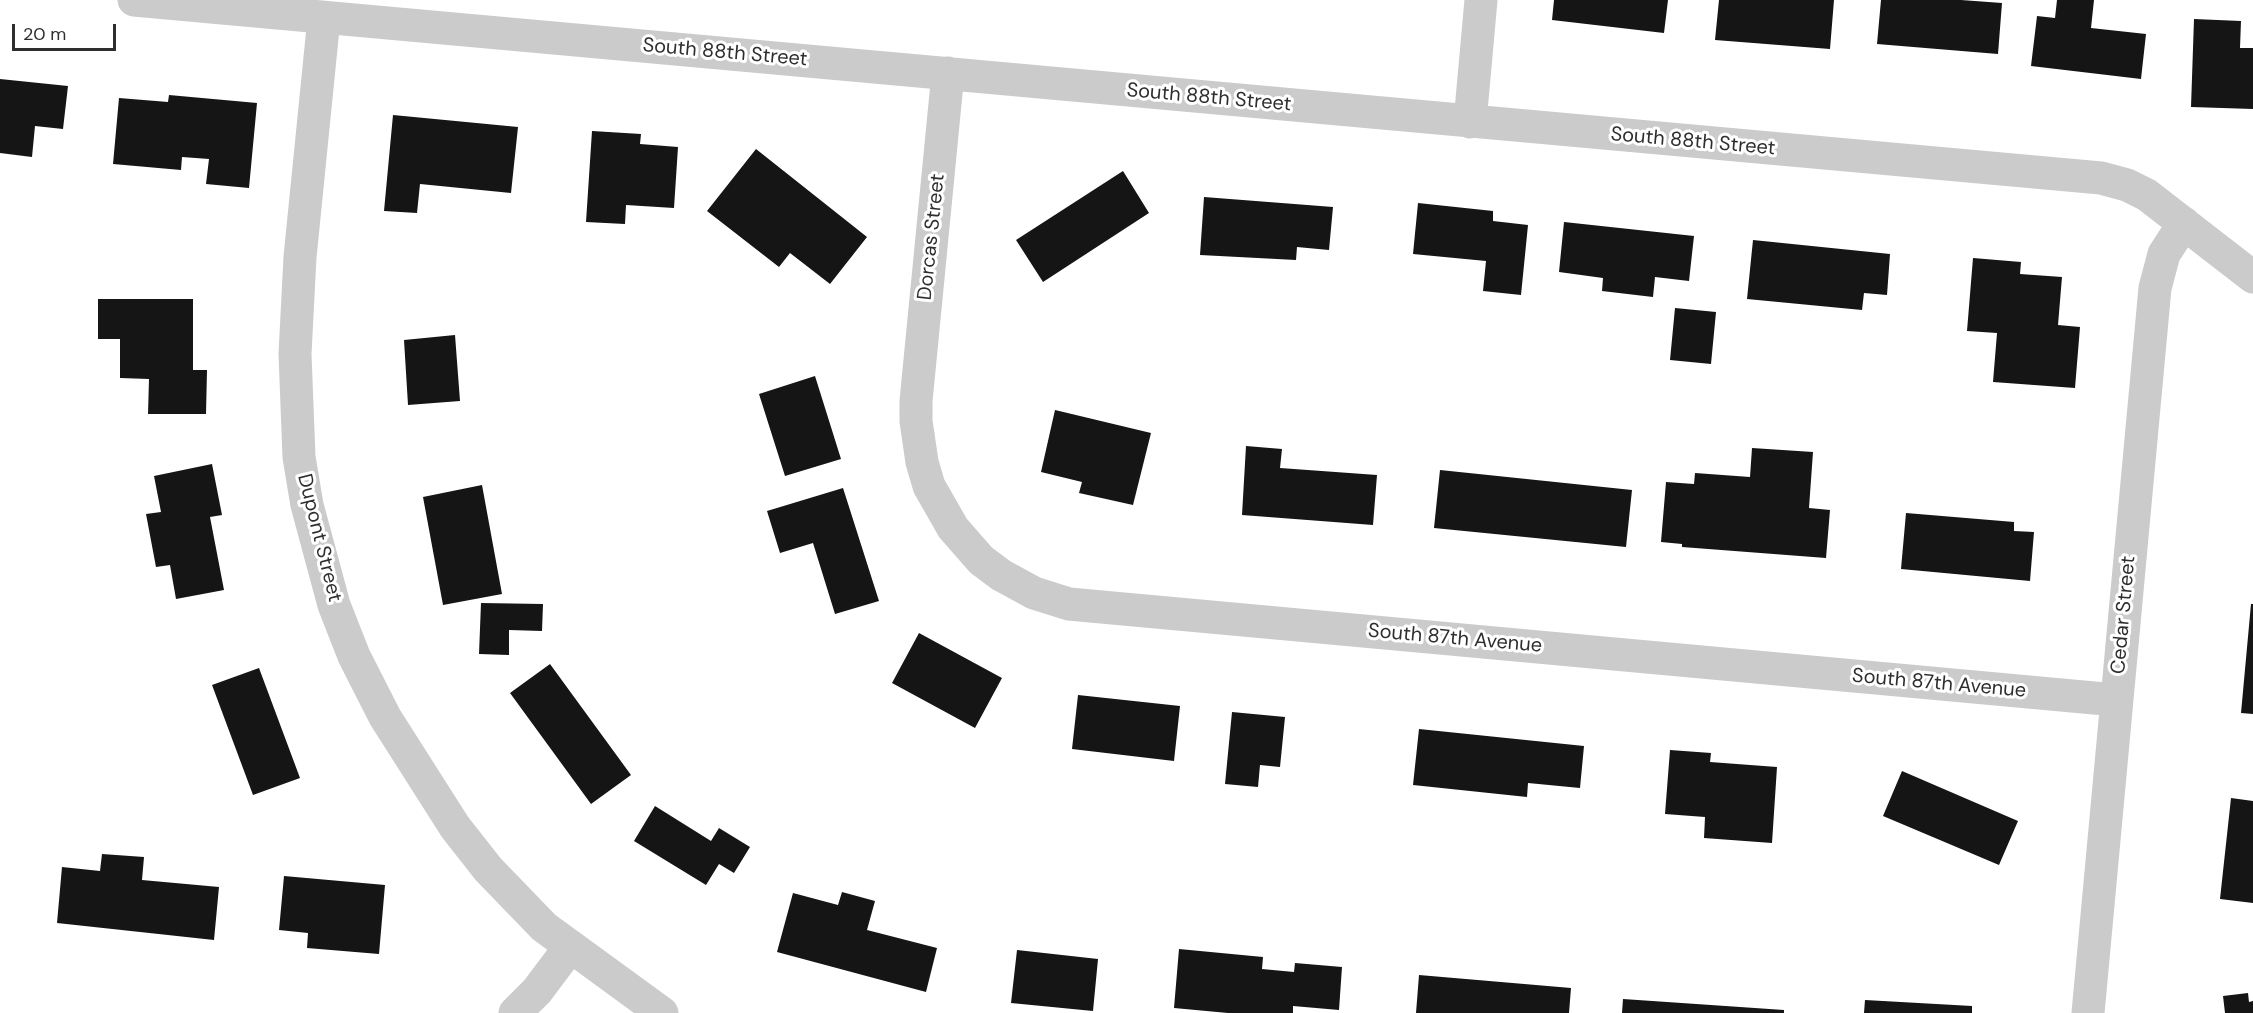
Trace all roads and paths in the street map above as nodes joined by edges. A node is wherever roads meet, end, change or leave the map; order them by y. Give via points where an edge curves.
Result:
1 (134, 0) edge
2 (1481, 0) edge
3 (324, 18) junction
4 (948, 74) junction
5 (1470, 122) junction
6 (2184, 223) junction
7 (2253, 278) edge
8 (916, 401) joint
9 (2116, 700) junction
10 (570, 947) junction
11 (515, 1013) edge
12 (662, 1013) edge
13 (2088, 1013) edge

1 - 3 street, South 88th Street
2 - 5 street
3 - 4 street, South 88th Street
3 - 10 street, Dupont Street via 300,257 295,354 300,457 318,553 354,656 420,776 488,869 544,927
4 - 5 street, South 88th Street
4 - 8 street, Dorcas Street
5 - 6 street, South 88th Street via 2101,178 2147,195
6 - 7 street, South 88th Street
6 - 9 street, Cedar Street via 2164,254 2155,288
8 - 9 street, South 87th Avenue via 922,462 929,486 953,528 981,560 1001,575 1034,593 1069,604
9 - 13 street, Cedar Street
10 - 11 street
10 - 12 street, Dupont Street

